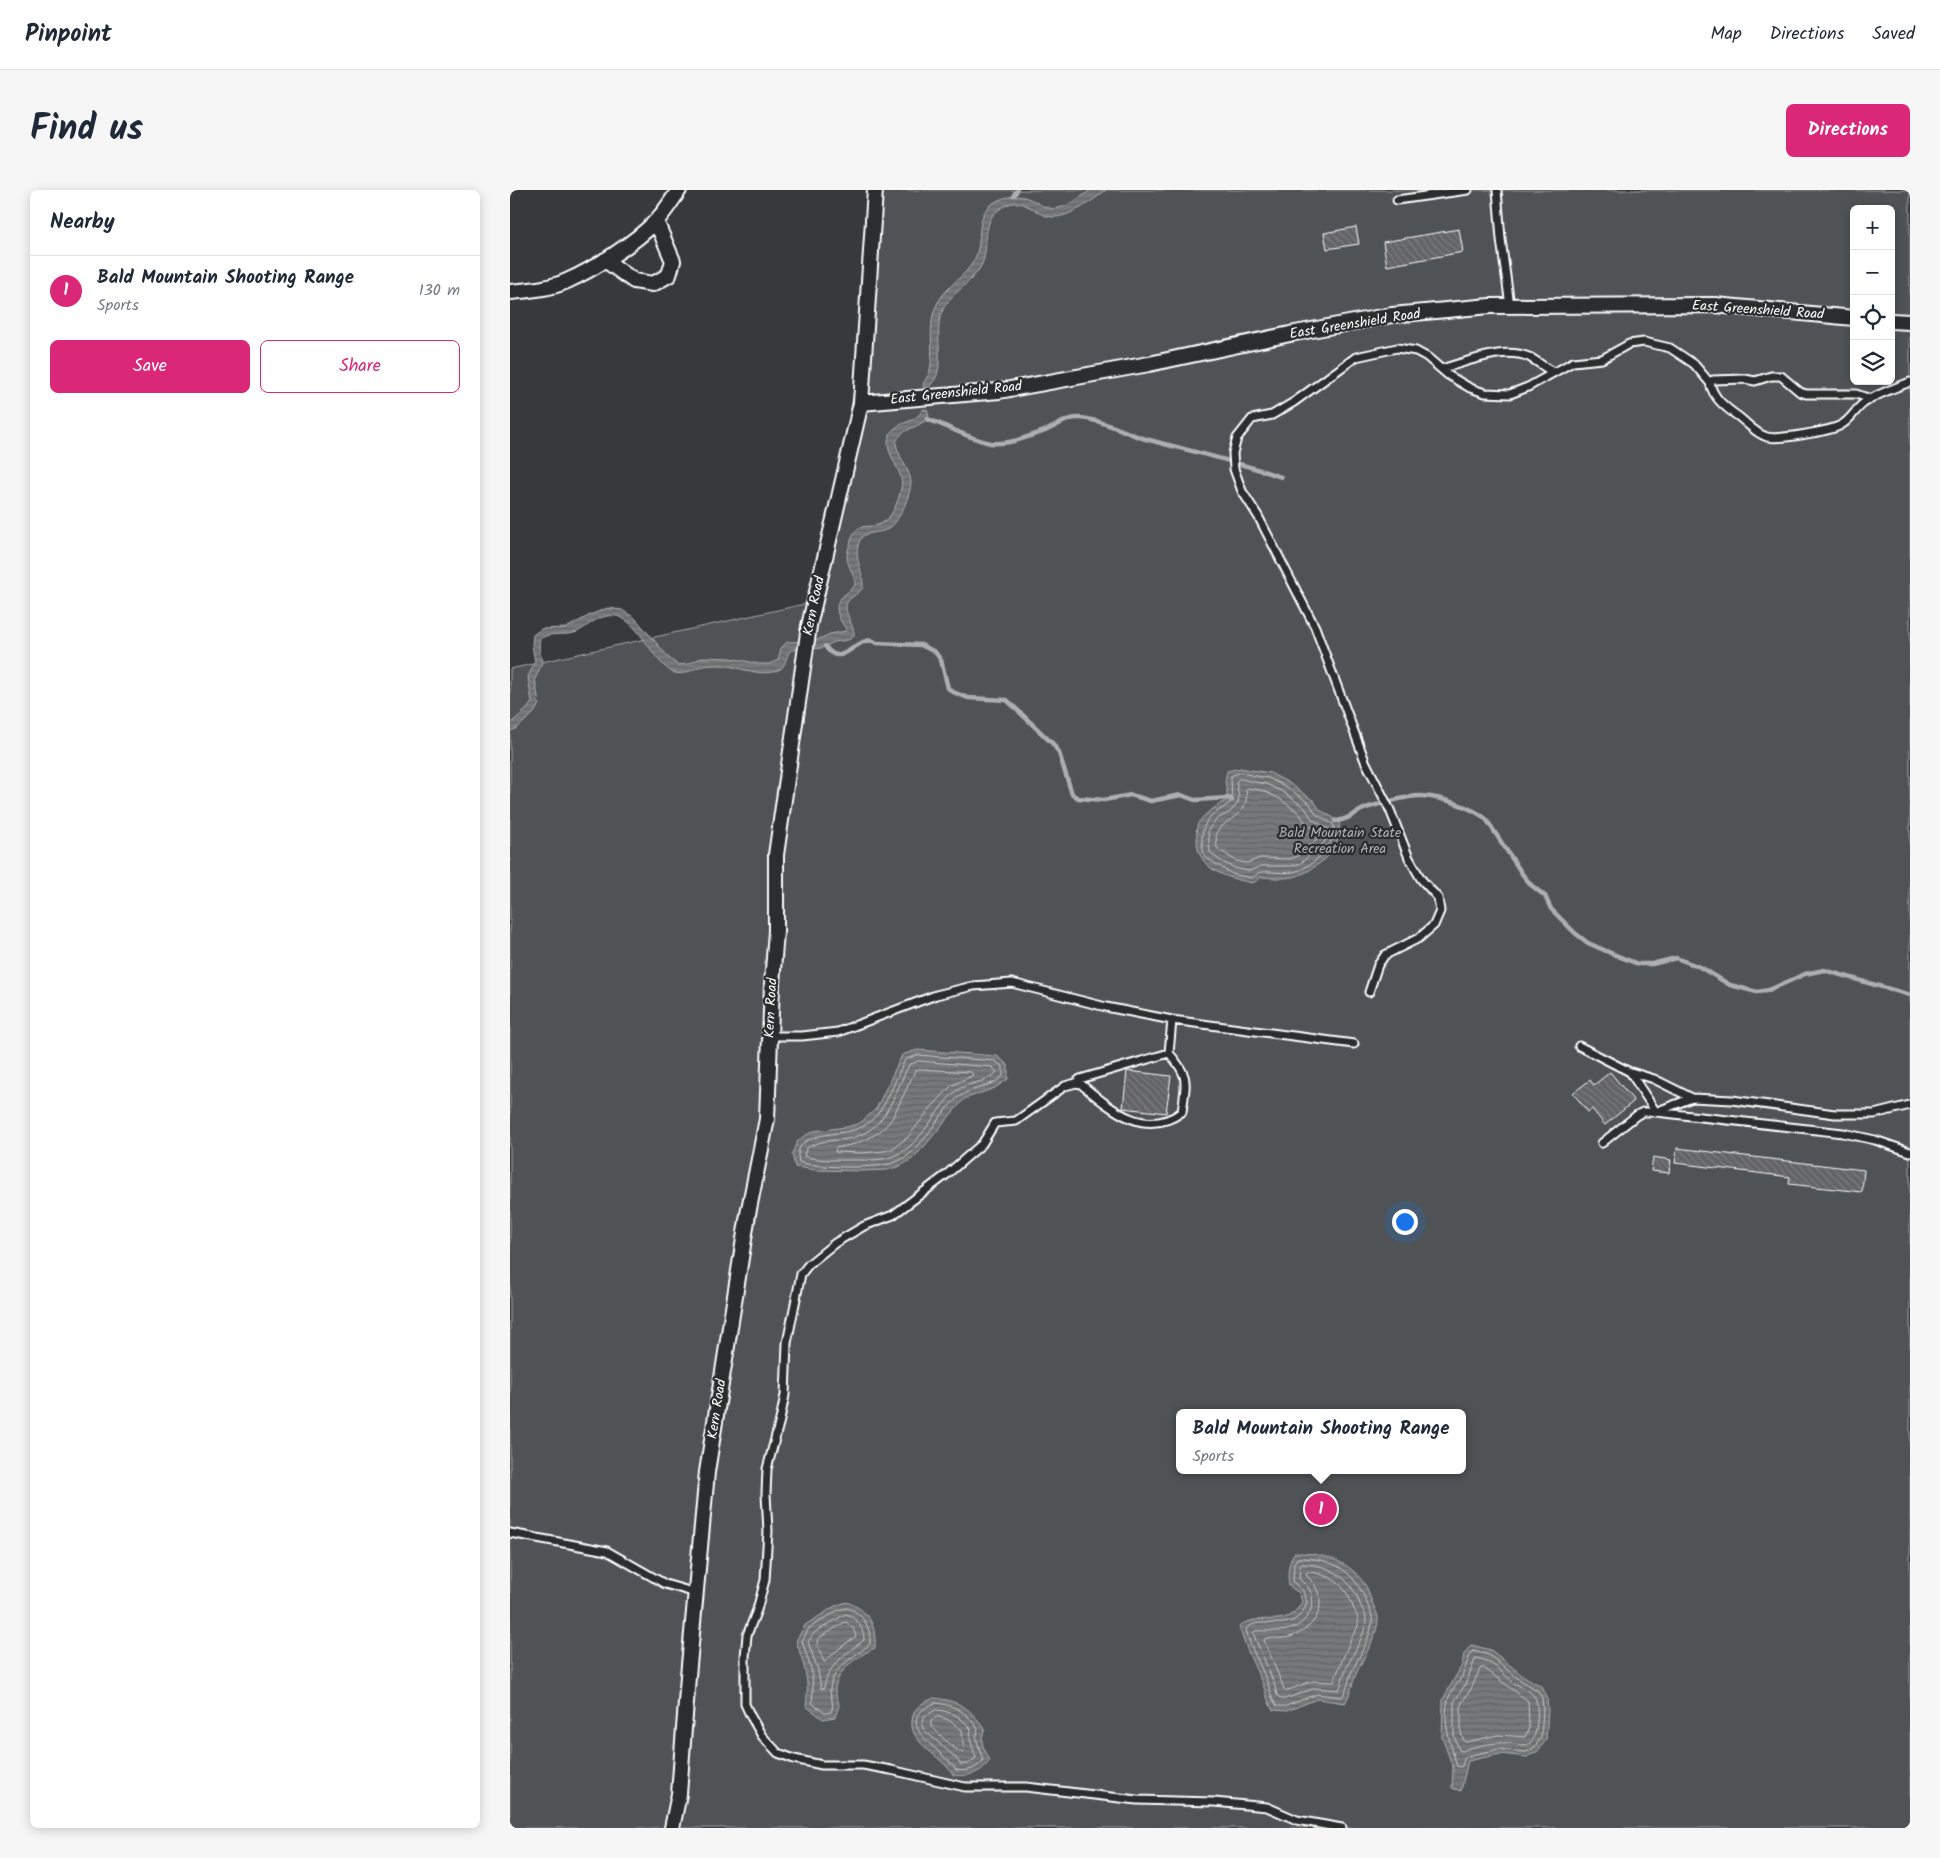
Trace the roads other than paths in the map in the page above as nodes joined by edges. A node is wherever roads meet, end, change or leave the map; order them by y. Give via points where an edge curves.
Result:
1 (679, 190) edge
2 (875, 190) edge
3 (1468, 190) edge
4 (1497, 190) edge
5 (1397, 200) dead end
6 (656, 221) junction
7 (604, 260) junction
8 (510, 292) edge
9 (1510, 306) junction
10 (1850, 318) edge
11 (1895, 321) edge
12 (1910, 322) edge
13 (1441, 369) junction
14 (1553, 372) junction
15 (1910, 382) edge
16 (1710, 383) junction
17 (1871, 399) junction
18 (861, 403) junction
19 (1369, 992) dead end
20 (1172, 1020) junction
21 (770, 1036) junction
22 (1354, 1044) dead end
23 (1579, 1046) dead end
24 (1169, 1053) junction
25 (1630, 1072) junction
26 (1076, 1083) junction
27 (1692, 1098) junction
28 (1910, 1105) edge
29 (1656, 1112) junction
30 (1602, 1143) dead end
31 (1910, 1152) edge
32 (510, 1533) edge
33 (696, 1594) junction
34 (672, 1828) edge
35 (1342, 1828) edge

1 - 6 street
2 - 18 street, Kern Road
3 - 5 lane
4 - 9 lane
6 - 7 street
6 - 7 street via 673,262 669,275 653,284 634,281
7 - 8 street via 566,282
9 - 10 street, East Greenshield Road via 1715,305
9 - 18 street, East Greenshield Road via 1392,316 1000,391
11 - 12 street
13 - 14 lane via 1489,355 1508,354 1529,357
13 - 14 lane via 1470,388 1501,394 1528,387
13 - 19 lane via 1427,357 1405,348 1356,357 1294,402 1272,415 1252,419 1237,438 1233,453 1234,469 1242,491 1315,627 1365,761 1390,810 1409,858 1421,879 1438,898 1440,911 1434,925 1419,938 1385,955
14 - 16 lane via 1573,362 1602,360 1629,344 1644,342 1670,348 1694,364
15 - 17 lane
16 - 17 lane via 1713,380 1755,381 1781,376 1806,394 1856,394
16 - 17 lane via 1712,392 1725,406 1756,432 1768,437 1782,438 1839,427
18 - 21 street, Kern Road via 809,626 776,855 776,931
20 - 21 lane via 1012,983 973,986 936,995 838,1032
20 - 22 lane
20 - 24 lane
21 - 33 street, Kern Road via 767,1119 748,1214 708,1472
23 - 25 lane
24 - 26 lane via 1080,1079
24 - 26 lane via 1182,1068 1186,1083 1182,1112 1171,1120 1157,1123 1134,1120 1110,1109 1082,1084
25 - 27 lane via 1654,1079
25 - 29 lane
26 - 35 lane via 1065,1086 1016,1121 995,1123 971,1155 925,1191 893,1215 864,1226 835,1243 801,1274 787,1343 785,1395 767,1469 765,1580 747,1635 745,1704 762,1736 778,1753 822,1765 891,1770 965,1787 1026,1787 1137,1800 1267,1807 1297,1820
27 - 28 lane via 1835,1114 1874,1114
27 - 29 lane
29 - 30 lane via 1637,1115
29 - 31 lane via 1843,1133
32 - 33 lane via 607,1552 665,1584
33 - 34 street, Kern Road via 679,1794

